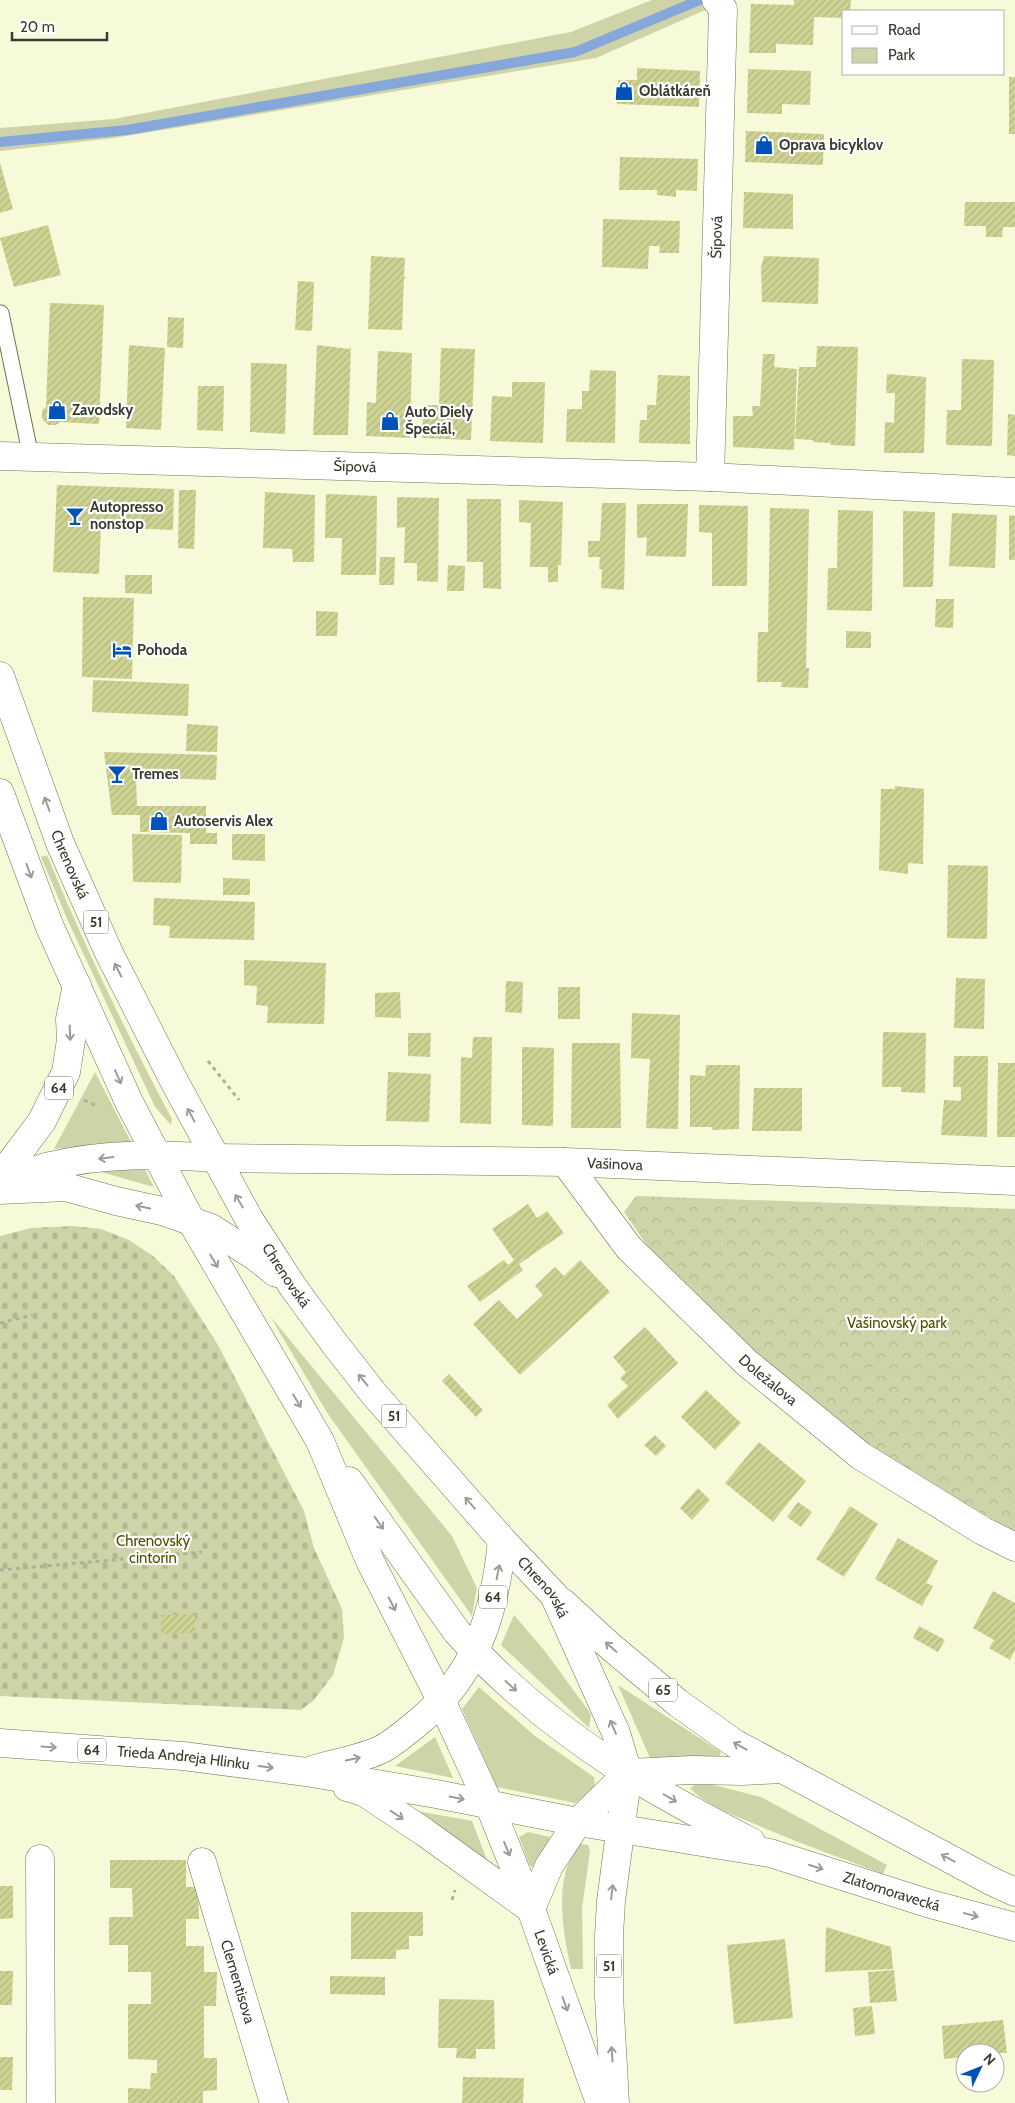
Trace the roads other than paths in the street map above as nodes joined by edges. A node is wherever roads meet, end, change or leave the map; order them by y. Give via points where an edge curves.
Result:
1 (720, 4) edge
2 (1, 313) dead end
3 (0, 456) edge
4 (31, 457) junction
5 (710, 478) junction
6 (1015, 492) edge
7 (0, 676) edge
8 (0, 793) edge
9 (77, 985) junction
10 (155, 1154) junction
11 (214, 1158) junction
12 (565, 1162) junction
13 (0, 1177) edge
14 (1015, 1181) edge
15 (0, 1186) edge
16 (0, 1190) edge
17 (190, 1219) junction
18 (293, 1287) junction
19 (320, 1441) junction
20 (502, 1540) junction
21 (1015, 1547) edge
22 (554, 1594) junction
23 (475, 1653) junction
24 (441, 1700) junction
25 (0, 1743) edge
26 (783, 1769) junction
27 (306, 1772) junction
28 (628, 1773) junction
29 (489, 1804) junction
30 (578, 1822) junction
31 (620, 1828) junction
32 (770, 1853) junction
33 (40, 1859) dead end
34 (202, 1862) dead end
35 (1015, 1892) edge
36 (531, 1909) junction
37 (1015, 1927) edge
38 (42, 2103) edge
39 (274, 2103) edge
40 (600, 2103) edge
41 (615, 2103) edge

1 - 5 main road, Šípová
2 - 4 lane
3 - 4 main road, Šípová
4 - 5 main road, Šípová
5 - 6 main road, Šípová
11 -> 7 main road, Chrenovská / 51 via 109,953 60,843
8 -> 9 main road via 50,925
9 -> 10 main road
9 -> 13 main road, 64 via 70,1019 71,1040 66,1072 42,1121
10 - 11 main road, Vašinova
10 -> 15 main road, Vašinova via 49,1166
10 - 17 main road
11 - 12 main road, Vašinova
18 -> 11 main road, Chrenovská / 51
12 - 14 main road, Vašinova
12 - 21 main road, Doležalova via 629,1248 747,1363 861,1456 983,1531
17 -> 16 main road via 66,1187
17 - 18 main road via 249,1252
17 -> 19 main road
20 -> 18 main road, Chrenovská / 51 via 374,1394
19 -> 23 main road
19 -> 24 main road via 370,1561
20 - 22 main road, Chrenovská / 51
23 -> 20 main road, 64 via 487,1622
26 -> 22 main road, 65 via 734,1742 678,1703
28 -> 22 main road, Chrenovská / 51 via 616,1733
23 - 24 main road, 64 via 459,1680
23 -> 28 main road via 552,1720
27 -> 24 main road, 64 via 383,1748 424,1718
24 - 29 main road
25 -> 27 main road, Trieda Andreja Hlinku / 64 via 183,1756
26 - 28 main road
35 -> 26 main road, 65
27 -> 29 main road
27 -> 36 main road via 364,1792
28 - 30 main road
28 - 31 main road, Chrenovská / 51
28 -> 32 main road
29 - 30 main road
29 -> 36 main road, Levická
30 - 31 main road
30 - 36 main road via 549,1866
31 - 32 main road
41 -> 31 main road, 51 via 609,1935
32 -> 37 main road, Zlatomoravecká
33 - 38 main road
34 - 39 main road, Clementisova
36 -> 40 main road, Levická

